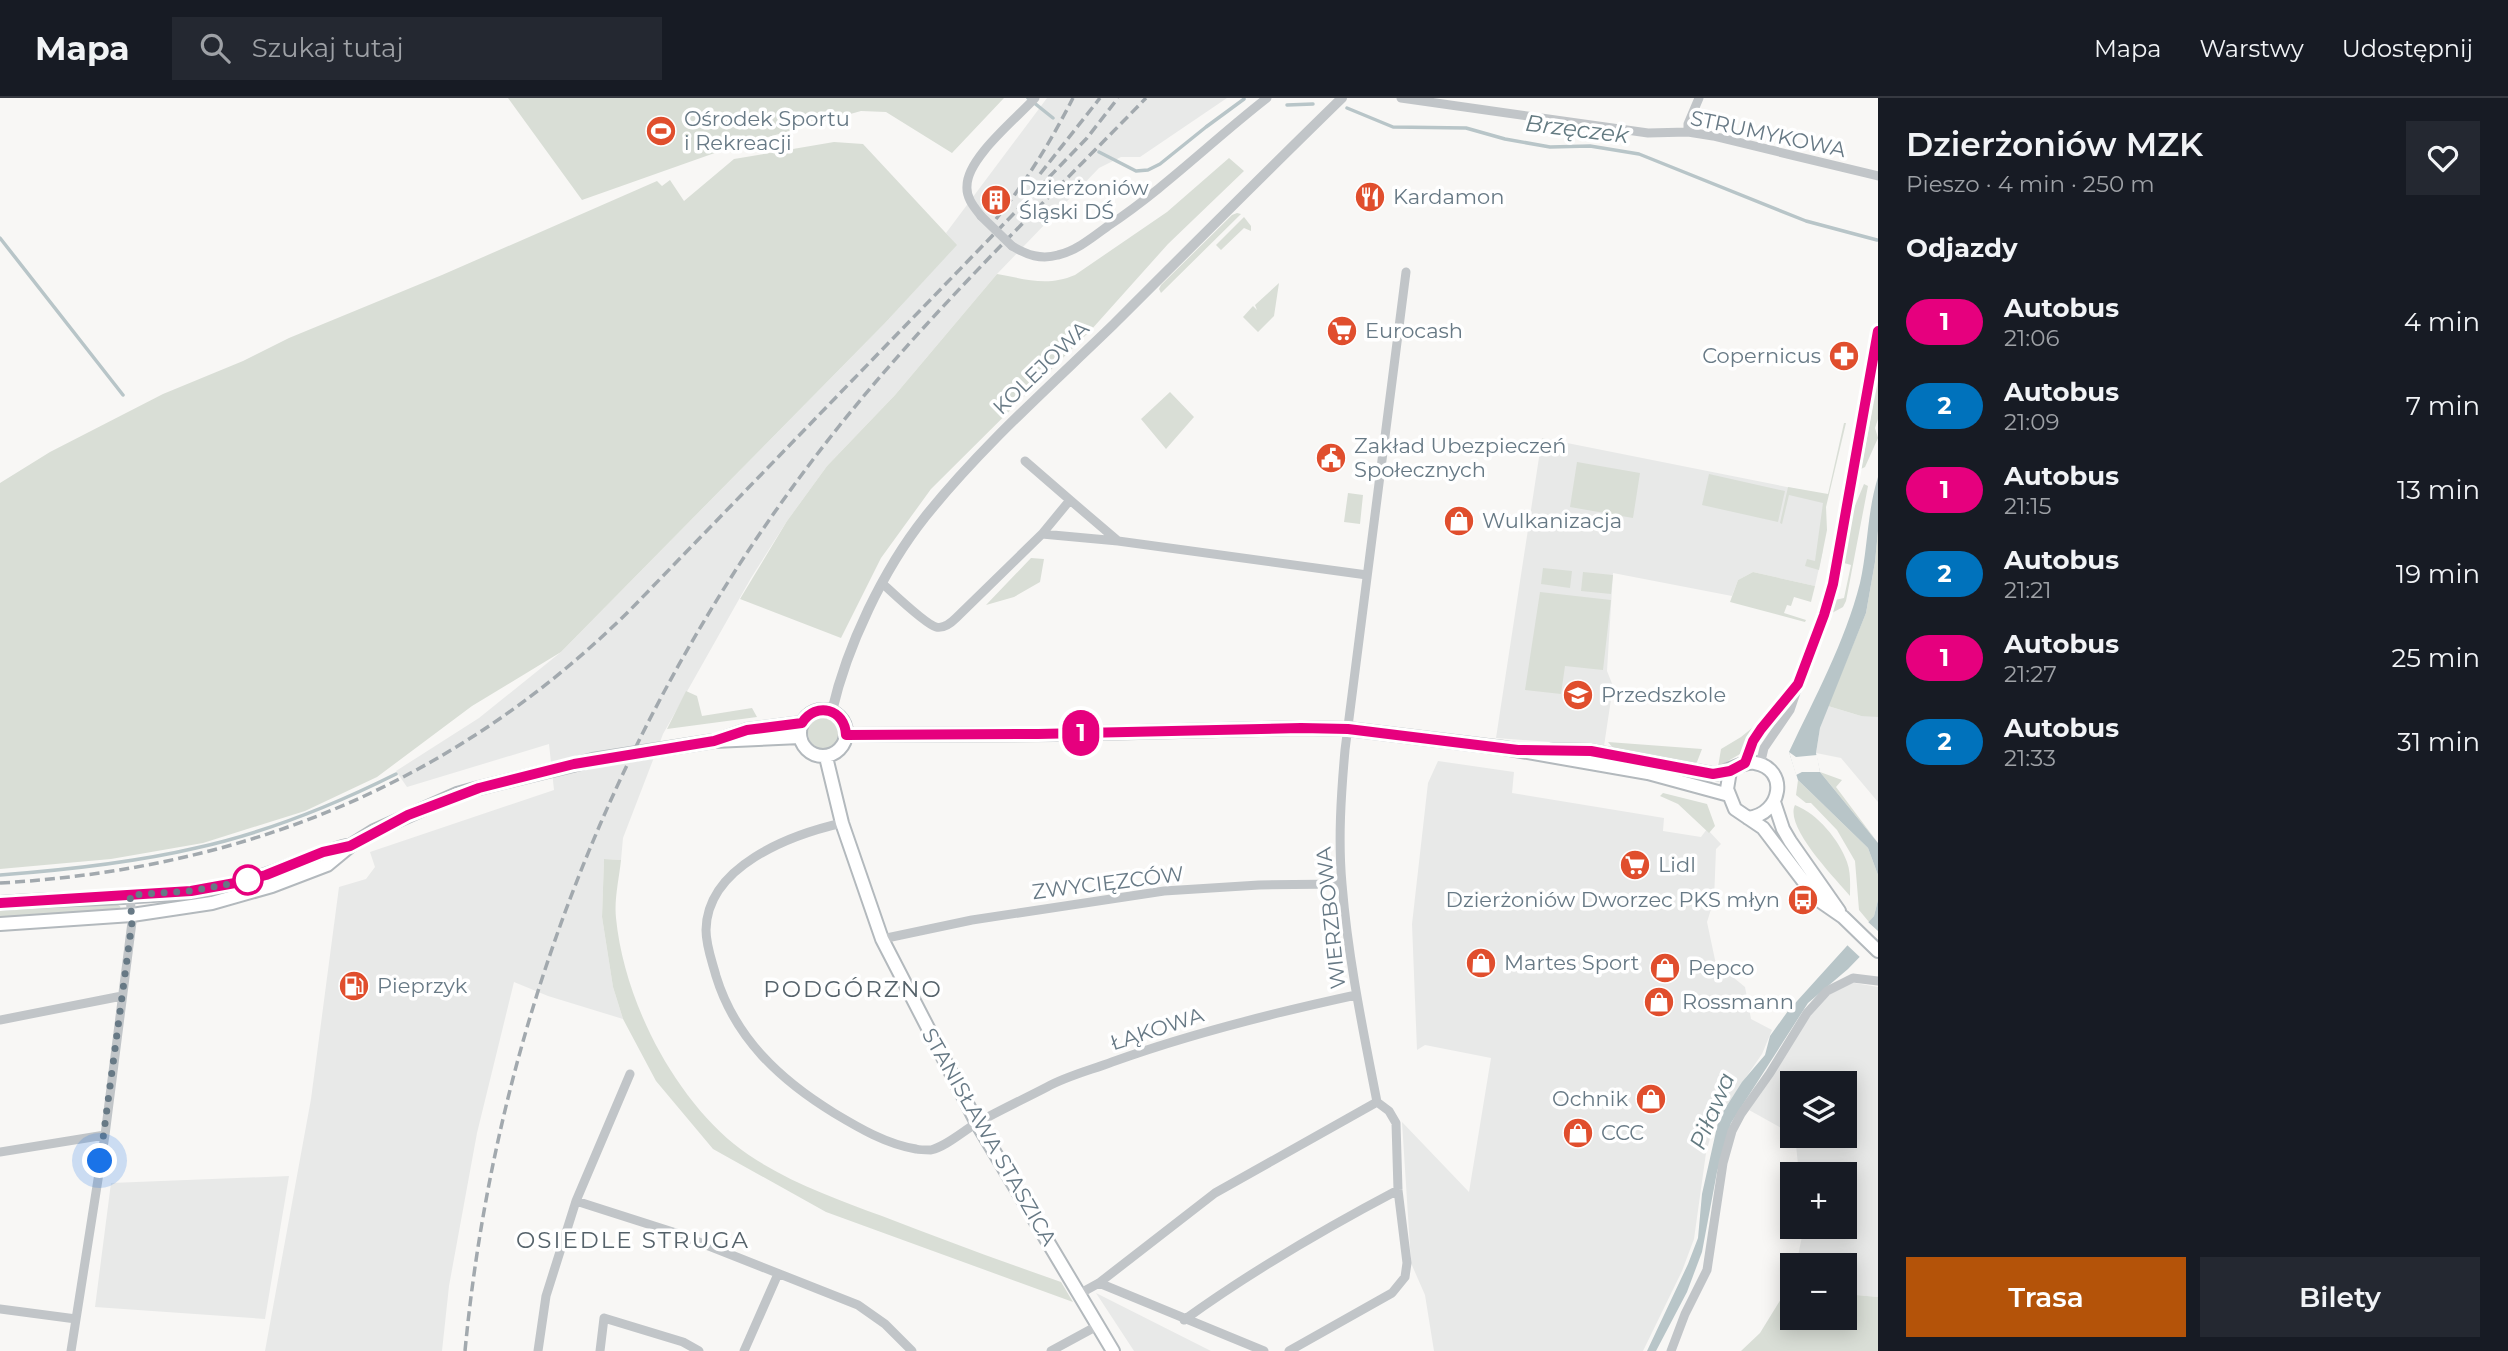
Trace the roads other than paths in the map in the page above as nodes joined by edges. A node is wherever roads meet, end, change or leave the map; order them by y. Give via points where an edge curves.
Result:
1 (1035, 98) edge
2 (1267, 98) edge
3 (1342, 98) edge
4 (1401, 98) edge
5 (1699, 98) edge
6 (1688, 132) junction
7 (1878, 176) edge
8 (1406, 272) dead end
9 (1878, 331) edge
10 (1025, 461) dead end
11 (1070, 500) junction
12 (1042, 534) junction
13 (1118, 541) junction
14 (1367, 575) junction
15 (883, 584) junction
16 (1798, 684) junction
17 (832, 711) junction
18 (802, 723) junction
19 (1348, 729) junction
20 (846, 735) junction
21 (800, 737) junction
22 (714, 741) junction
23 (1518, 750) junction
24 (826, 757) junction
25 (1745, 763) junction
26 (1760, 765) junction
27 (1730, 771) junction
28 (1729, 795) junction
29 (1774, 802) junction
30 (1748, 818) junction
31 (842, 823) junction
32 (350, 846) junction
33 (1342, 884) junction
34 (130, 895) junction
35 (0, 902) edge
36 (132, 915) junction
37 (1843, 918) junction
38 (0, 924) edge
39 (882, 939) junction
40 (1877, 950) edge
41 (1878, 981) edge
42 (1356, 995) junction
43 (122, 996) junction
44 (0, 1020) edge
45 (630, 1074) dead end
46 (1377, 1102) junction
47 (977, 1123) junction
48 (105, 1135) junction
49 (0, 1152) edge
50 (1398, 1190) junction
51 (576, 1201) junction
52 (779, 1274) junction
53 (1099, 1283) junction
54 (1079, 1294) junction
55 (0, 1308) edge
56 (76, 1319) junction
57 (1184, 1320) junction
58 (1097, 1326) junction
59 (71, 1351) edge
60 (538, 1351) edge
61 (600, 1351) edge
62 (699, 1351) edge
63 (744, 1351) edge
64 (912, 1351) edge
65 (1051, 1351) edge
66 (1113, 1351) edge
67 (1264, 1351) edge
68 (1289, 1351) edge
69 (1671, 1351) edge

1 - 2 street, bridge via 970,170 967,193 981,216 1012,246 1045,258 1078,247 1173,178
3 - 15 street, KOLEJOWA via 956,481 904,547
4 - 6 street, STRUMYKOWA via 1648,133
5 - 6 street
6 - 7 street, STRUMYKOWA
8 - 14 street, WIERZBOWA
9 - 16 street via 1833,584
10 - 11 street
11 - 12 street
11 - 13 street
12 - 13 street
12 - 15 street via 943,627 926,621
13 - 14 street
14 - 19 street, WIERZBOWA
15 - 17 street, KOLEJOWA via 849,656
16 - 25 street via 1761,729
16 - 26 street via 1790,710 1764,748
17 - 18 main road via 815,711
17 - 20 main road via 843,721
18 - 21 main road
18 - 22 main road via 747,730
19 - 20 main road
19 - 23 main road
19 - 33 street, WIERZBOWA via 1340,822
20 - 24 main road via 842,747
21 - 22 main road
21 - 24 main road via 806,750
22 - 32 main road via 574,764 479,788 408,815
23 - 27 main road via 1591,751 1713,774
23 - 28 main road via 1648,773
24 - 31 main road, STANISŁAWA STASZICA
25 - 26 main road
25 - 27 main road
26 - 29 main road via 1776,783
27 - 28 main road
28 - 30 main road via 1735,809
29 - 30 main road via 1767,812
29 - 37 main road via 1790,841
30 - 37 main road via 1763,828 1817,899
31 - 39 main road, STANISŁAWA STASZICA
31 - 47 street, ŁĄKOWA via 775,845 733,874 718,893 706,929 727,1008 779,1075 875,1136 917,1150 932,1150
32 - 34 main road via 235,883
32 - 36 main road via 327,865 246,894
33 - 39 street, ZWYCIĘZCÓW via 1164,891 972,920
33 - 42 street, WIERZBOWA
34 - 35 main road
34 - 36 street
36 - 38 main road
36 - 43 street
37 - 40 main road
39 - 47 main road, STANISŁAWA STASZICA
41 - 69 street via 1853,978 1821,997 1741,1114 1723,1163 1707,1270
42 - 46 street, WIERZBOWA
42 - 47 street, ŁĄKOWA via 1171,1040 1053,1084
43 - 44 street
43 - 48 street
45 - 51 street
46 - 50 street via 1396,1123
46 - 53 street via 1215,1193
47 - 54 main road, STANISŁAWA STASZICA
48 - 49 street
48 - 56 street
50 - 57 street via 1273,1259
50 - 68 street via 1405,1277 1392,1293
51 - 52 street via 676,1233
51 - 60 street via 546,1296
52 - 63 street
52 - 64 street via 858,1305
53 - 54 street
53 - 57 street
54 - 58 main road, STANISŁAWA STASZICA
55 - 56 street
56 - 59 street
57 - 67 street
58 - 65 street
58 - 66 main road, STANISŁAWA STASZICA
61 - 62 street via 604,1318

